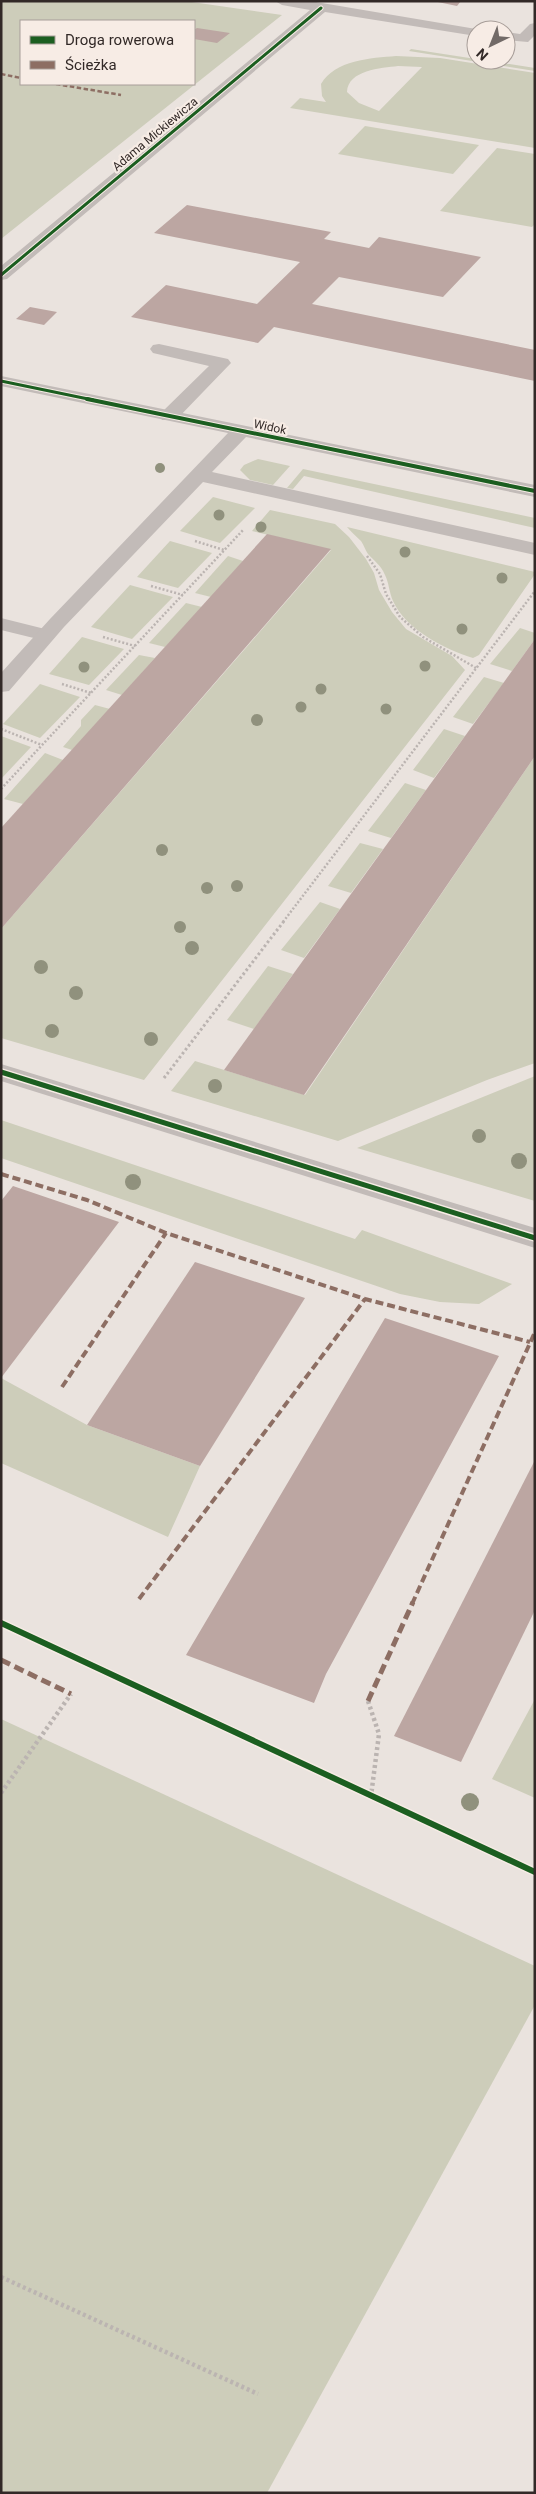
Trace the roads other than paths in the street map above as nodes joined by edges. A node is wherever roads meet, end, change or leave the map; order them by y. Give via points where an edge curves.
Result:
1 (282, 1) edge
2 (321, 8) junction
3 (535, 26) edge
4 (466, 30) edge
5 (516, 38) edge
6 (1, 275) edge
7 (160, 349) dead end
8 (1, 381) edge
9 (169, 416) junction
10 (241, 431) junction
11 (199, 475) junction
12 (535, 491) edge
13 (535, 549) edge
14 (1, 624) edge
15 (46, 635) junction
16 (1, 686) edge
17 (1, 1072) edge
18 (535, 1238) edge

1 - 2 street
2 - 4 street
2 - 6 street, Adama Mickiewicza
3 - 5 street via 523,39
7 - 9 street via 222,363
8 - 9 street, Widok
9 - 10 street, Widok
10 - 11 street
10 - 12 street, Widok
11 - 13 street
11 - 15 street
14 - 15 street
15 - 16 street
17 - 18 street

